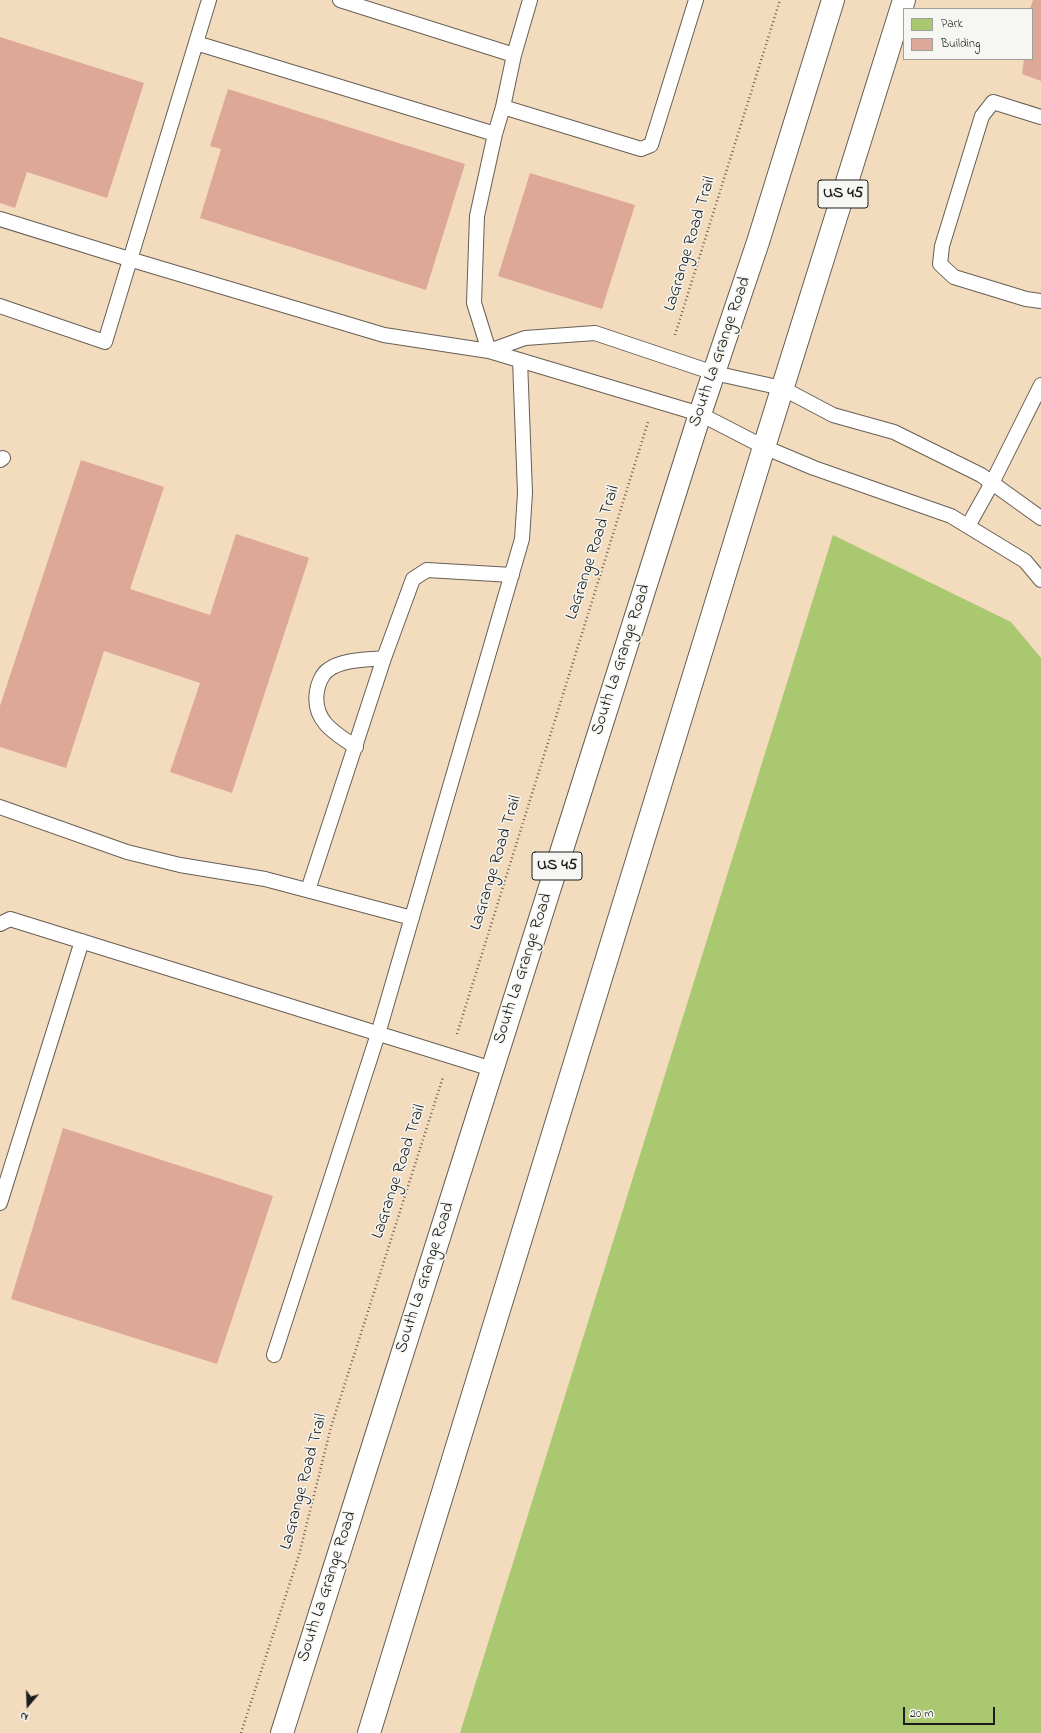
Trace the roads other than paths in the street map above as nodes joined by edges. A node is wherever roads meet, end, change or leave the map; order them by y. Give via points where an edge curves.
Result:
1 (209, 0) edge
2 (340, 0) edge
3 (530, 0) edge
4 (696, 0) edge
5 (833, 0) edge
6 (904, 0) edge
7 (196, 43) junction
8 (514, 55) junction
9 (503, 107) junction
10 (1041, 118) edge
11 (495, 134) junction
12 (0, 219) edge
13 (130, 259) junction
14 (1041, 301) edge
15 (0, 306) edge
16 (489, 351) junction
17 (520, 360) junction
18 (714, 373) junction
19 (1041, 385) edge
20 (782, 388) junction
21 (700, 414) junction
22 (764, 446) junction
23 (992, 483) junction
24 (1041, 518) edge
25 (968, 526) junction
26 (512, 575) junction
27 (1041, 580) edge
28 (384, 658) junction
29 (356, 747) junction
30 (0, 808) edge
31 (308, 890) junction
32 (412, 918) junction
33 (0, 924) edge
34 (82, 942) junction
35 (378, 1034) junction
36 (492, 1069) junction
37 (0, 1203) edge
38 (274, 1355) dead end
39 (282, 1733) edge
40 (369, 1733) edge

1 - 7 lane
2 - 8 lane
3 - 8 lane
4 - 9 lane via 651,145 641,149
5 - 18 highway, South La Grange Road / US 45 via 761,235
6 - 20 highway, US 45
7 - 11 lane
7 - 13 lane
8 - 9 lane
9 - 11 lane
10 - 14 lane via 993,102 982,116 942,246 940,264 954,277 1026,299
11 - 16 lane via 477,216 474,303
12 - 13 lane
13 - 15 lane via 106,342
13 - 16 lane via 384,335
16 - 17 lane
16 - 18 lane via 525,338 595,333
17 - 21 lane
17 - 26 lane via 525,518
18 - 20 lane
18 - 21 highway, South La Grange Road / US 45
19 - 23 lane
20 - 22 highway, US 45
20 - 23 lane via 833,415 894,432 981,475
21 - 22 lane
21 - 36 highway, South La Grange Road / US 45
22 - 25 lane via 814,468 951,516
22 - 40 highway, US 45
23 - 24 lane
23 - 25 lane
25 - 27 lane via 1025,561
26 - 28 lane via 427,570 413,579
26 - 32 lane
28 - 29 lane
28 - 29 lane via 344,662 327,670 318,683 315,700 320,716 333,732
29 - 31 lane
30 - 31 lane via 127,852
31 - 32 lane
32 - 35 lane
33 - 34 lane via 10,919
34 - 35 lane
34 - 37 lane
35 - 36 lane
35 - 38 lane
36 - 39 highway, South La Grange Road / US 45

